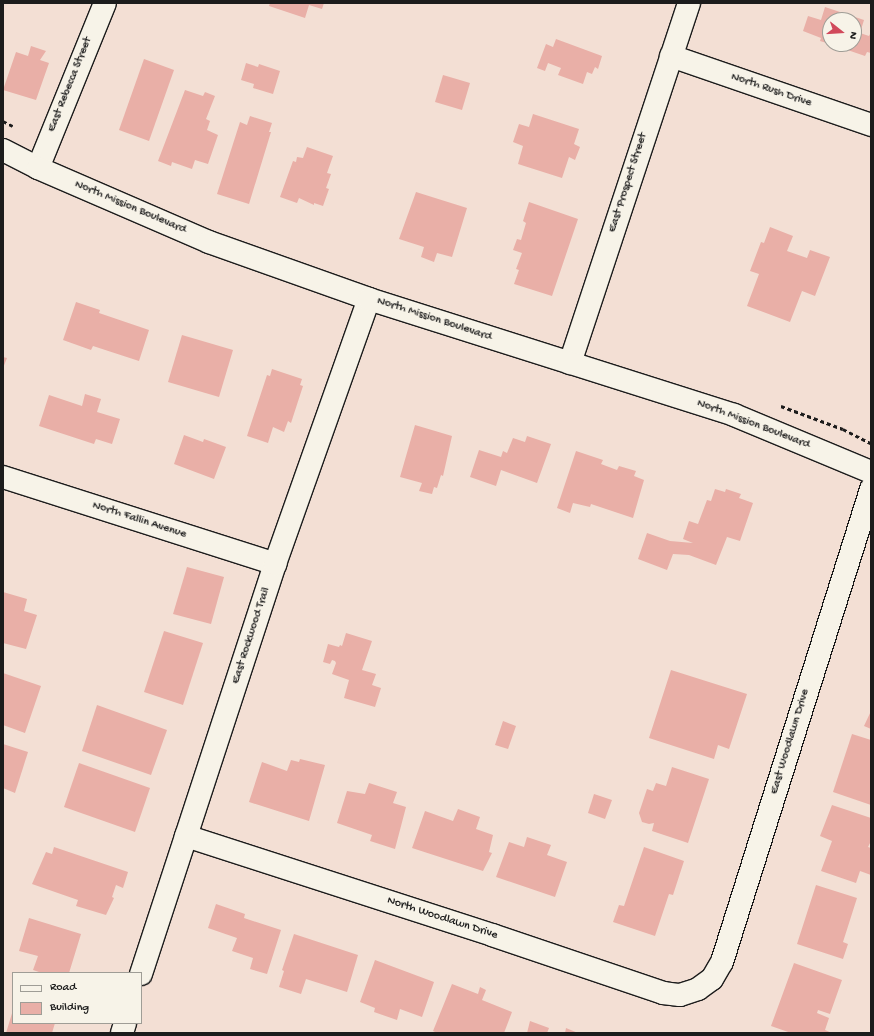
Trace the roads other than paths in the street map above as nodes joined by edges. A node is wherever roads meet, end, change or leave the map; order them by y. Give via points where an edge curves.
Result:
1 (105, 3) edge
2 (689, 3) edge
3 (671, 56) junction
4 (871, 125) edge
5 (3, 150) edge
6 (38, 168) junction
7 (369, 299) junction
8 (570, 363) junction
9 (871, 472) edge
10 (3, 477) edge
11 (871, 488) edge
12 (275, 564) junction
13 (186, 836) junction
14 (142, 972) edge
15 (698, 989) joint

1 - 6 street, East Rebecca Street
2 - 3 street, East Prospect Street
3 - 4 street, North Rush Drive
3 - 8 street, East Prospect Street
5 - 6 street, North Mission Boulevard
6 - 7 street, North Mission Boulevard via 209,242
7 - 8 street, North Mission Boulevard
7 - 12 street, East Rockwood Trail
8 - 9 street, North Mission Boulevard via 734,416
10 - 12 street, North Fallin Avenue
11 - 15 street, East Woodlawn Drive via 722,962 712,978
12 - 13 street, East Rockwood Trail
13 - 14 street, East Rockwood Trail
13 - 15 street, North Woodlawn Drive via 663,993 680,995

